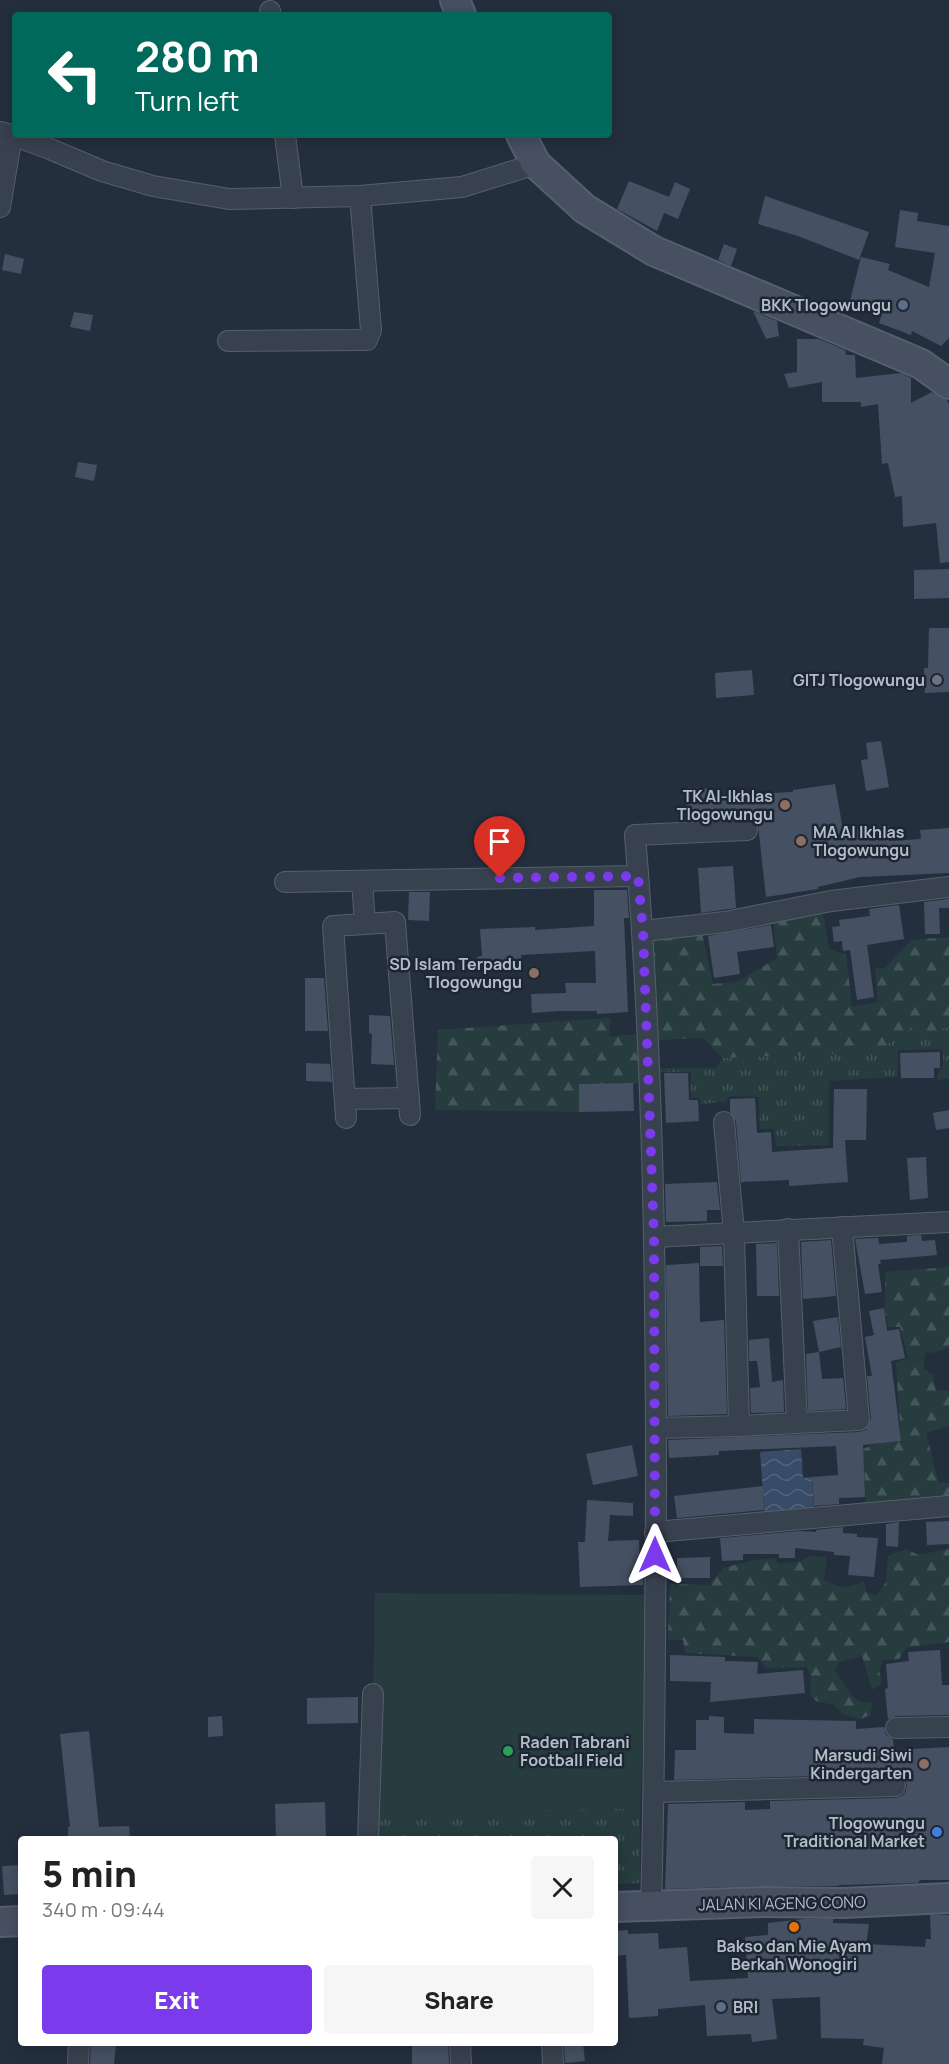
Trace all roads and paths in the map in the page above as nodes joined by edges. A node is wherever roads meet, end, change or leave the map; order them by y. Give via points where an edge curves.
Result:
1 (6, 134) edge
2 (16, 138) edge
3 (285, 138) edge
4 (523, 138) edge
5 (536, 164) junction
6 (360, 196) junction
7 (293, 198) junction
8 (0, 207) edge
9 (228, 341) dead end
10 (949, 384) edge
11 (747, 830) dead end
12 (638, 876) junction
13 (362, 880) junction
14 (285, 882) dead end
15 (949, 887) edge
16 (365, 924) junction
17 (643, 931) junction
18 (724, 1122) dead end
19 (949, 1222) edge
20 (842, 1227) junction
21 (788, 1229) junction
22 (734, 1233) junction
23 (654, 1237) junction
24 (797, 1423) junction
25 (739, 1426) junction
26 (656, 1428) junction
27 (949, 1506) edge
28 (656, 1532) junction
29 (374, 1694) dead end
30 (949, 1727) edge
31 (896, 1728) dead end
32 (895, 1786) dead end
33 (654, 1792) junction
34 (368, 1836) edge
35 (949, 1898) edge
36 (651, 1906) junction
37 (618, 1907) edge
38 (18, 1921) edge
39 (0, 1922) edge
40 (79, 2046) edge
41 (460, 2046) edge
42 (552, 2046) edge
43 (78, 2064) edge
44 (460, 2064) edge
45 (553, 2064) edge

1 - 8 street
2 - 7 street via 153,186 229,199
3 - 7 street
4 - 5 main road
5 - 6 street via 462,187
5 - 10 main road via 585,209 654,251 921,364
6 - 7 street
6 - 9 street via 371,330 367,340
11 - 12 street via 635,835
12 - 13 street
12 - 17 street
13 - 14 street
13 - 16 street
15 - 17 street
16 - 16 street via 333,926 346,1109 410,1106 395,922
17 - 23 street
18 - 22 street
19 - 20 street
20 - 21 street
20 - 24 street via 859,1420
21 - 22 street
21 - 24 street
22 - 23 street
22 - 25 street
23 - 26 street
24 - 25 street
25 - 26 street
26 - 28 street
27 - 28 street
28 - 33 street
29 - 34 street
30 - 31 street
32 - 33 street
33 - 36 street
35 - 36 main road, JALAN KI AGENG CONO
36 - 37 main road, JALAN KI AGENG CONO
38 - 39 main road
40 - 43 street
41 - 44 street
42 - 45 street

